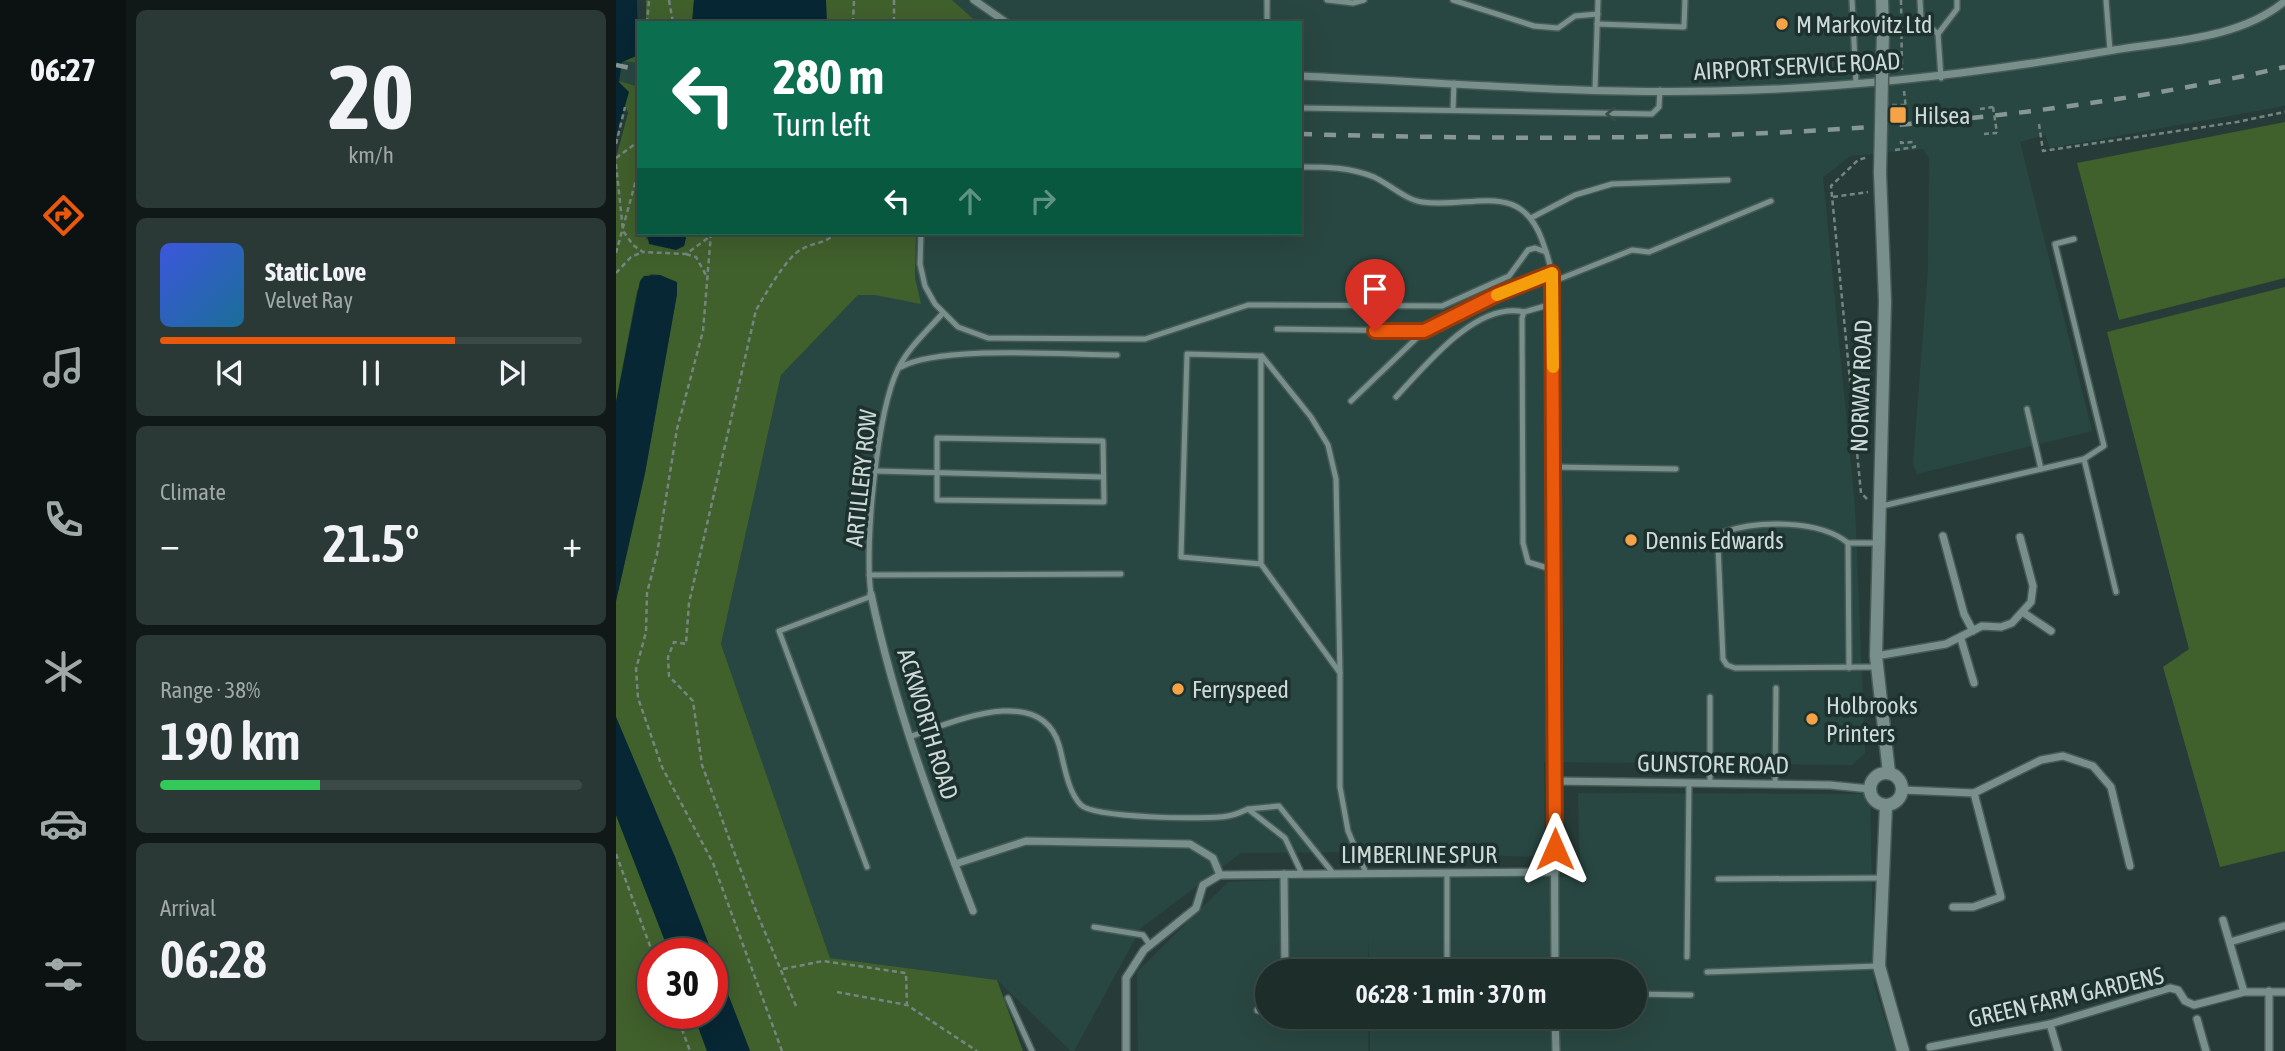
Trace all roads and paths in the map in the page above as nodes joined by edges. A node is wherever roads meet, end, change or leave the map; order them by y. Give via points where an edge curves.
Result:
1 (649, 0) edge
2 (669, 0) edge
3 (854, 0) edge
4 (894, 0) edge
5 (974, 0) edge
6 (1267, 0) edge
7 (1327, 0) edge
8 (1364, 0) edge
9 (1453, 0) edge
10 (1598, 0) edge
11 (1685, 0) edge
12 (1852, 0) edge
13 (1882, 0) edge
14 (1901, 0) edge
15 (1920, 0) edge
16 (1956, 0) edge
17 (2106, 0) edge
18 (2285, 1) edge
19 (1598, 14) junction
20 (647, 21) edge
21 (673, 21) edge
22 (853, 21) edge
23 (894, 21) edge
24 (1004, 21) edge
25 (1267, 21) edge
26 (1597, 24) junction
27 (1938, 34) junction
28 (2110, 51) junction
29 (1302, 76) edge
30 (1941, 78) junction
31 (1902, 80) junction
32 (1454, 83) junction
33 (1856, 83) junction
34 (1595, 89) junction
35 (1660, 90) junction
36 (625, 107) dead end
37 (1302, 108) edge
38 (1906, 109) dead end
39 (1980, 109) dead end
40 (1453, 110) junction
41 (2285, 112) edge
42 (2039, 124) dead end
43 (1984, 134) dead end
44 (1901, 141) dead end
45 (637, 142) edge
46 (616, 144) edge
47 (1898, 149) dead end
48 (616, 158) edge
49 (1858, 160) dead end
50 (616, 164) edge
51 (1302, 167) edge
52 (637, 177) edge
53 (1728, 180) dead end
54 (1882, 190) junction
55 (617, 195) edge
56 (1832, 197) junction
57 (1771, 201) dead end
58 (1531, 218) junction
59 (623, 231) junction
60 (710, 235) edge
61 (834, 235) edge
62 (921, 235) edge
63 (2074, 239) dead end
64 (643, 252) junction
65 (1546, 252) junction
66 (616, 253) edge
67 (686, 254) junction
68 (616, 272) edge
69 (1552, 277) junction
70 (707, 278) junction
71 (1552, 304) junction
72 (1524, 312) junction
73 (942, 314) junction
74 (1277, 329) dead end
75 (1424, 331) junction
76 (1117, 355) dead end
77 (1261, 356) junction
78 (898, 368) junction
79 (1396, 397) dead end
80 (1351, 401) dead end
81 (2027, 409) dead end
82 (2084, 459) junction
83 (1553, 467) junction
84 (1675, 469) dead end
85 (2041, 469) junction
86 (876, 471) junction
87 (937, 472) junction
88 (1103, 477) junction
89 (1878, 509) junction
90 (1943, 536) dead end
91 (2020, 537) dead end
92 (1848, 543) junction
93 (1878, 543) junction
94 (1261, 564) junction
95 (1554, 570) junction
96 (1121, 574) dead end
97 (869, 576) junction
98 (2116, 592) dead end
99 (872, 595) junction
100 (2024, 613) junction
101 (1973, 631) junction
102 (2051, 631) dead end
103 (1961, 639) junction
104 (1877, 662) junction
105 (1849, 668) junction
106 (1340, 673) junction
107 (1974, 683) dead end
108 (1776, 688) dead end
109 (1710, 698) dead end
110 (908, 737) junction
111 (1889, 773) junction
112 (1555, 781) junction
113 (1689, 783) junction
114 (1710, 784) junction
115 (1774, 785) junction
116 (1870, 789) junction
117 (1903, 790) junction
118 (1974, 793) junction
119 (1886, 806) junction
120 (1248, 809) junction
121 (616, 854) edge
122 (955, 864) junction
123 (2130, 866) dead end
124 (867, 867) dead end
125 (1555, 872) junction
126 (1333, 873) junction
127 (1366, 873) junction
128 (1447, 873) junction
129 (1284, 874) junction
130 (1302, 874) junction
131 (1220, 875) junction
132 (1882, 878) junction
133 (1718, 879) dead end
134 (1953, 907) dead end
135 (973, 911) dead end
136 (2224, 920) dead end
137 (2284, 926) edge
138 (1094, 927) dead end
139 (647, 938) edge
140 (2230, 942) junction
141 (1150, 945) junction
142 (1687, 957) dead end
143 (1285, 959) edge
144 (1447, 959) edge
145 (1555, 959) edge
146 (1879, 966) junction
147 (782, 969) junction
148 (1707, 972) dead end
149 (2269, 991) junction
150 (837, 992) dead end
151 (2245, 992) junction
152 (2285, 992) edge
153 (1647, 994) edge
154 (1691, 995) dead end
155 (1008, 999) dead end
156 (907, 1005) junction
157 (796, 1006) dead end
158 (2197, 1019) dead end
159 (2050, 1024) junction
160 (682, 1029) edge
161 (1556, 1029) edge
162 (1930, 1047) dead end
163 (690, 1051) edge
164 (782, 1051) edge
165 (977, 1051) edge
166 (1032, 1051) edge
167 (1126, 1051) edge
168 (1556, 1051) edge
169 (1903, 1051) edge
170 (2058, 1051) edge
171 (2206, 1051) edge
172 (2269, 1051) edge

1 - 20 path
2 - 21 path
3 - 22 path
4 - 23 path
5 - 24 street
6 - 25 lane
7 - 8 lane
9 - 19 lane via 1534,26 1558,27 1575,16
10 - 19 lane
11 - 26 lane via 1684,27
12 - 33 lane
13 - 54 street, NORWAY ROAD, bridge
14 - 31 path
15 - 27 lane via 1921,19
16 - 27 lane via 1957,9
17 - 28 lane
18 - 28 street, AIRPORT SERVICE ROAD via 2273,12 2221,32
19 - 26 lane
26 - 34 lane
27 - 30 lane
28 - 30 street, AIRPORT SERVICE ROAD
29 - 32 street, AIRPORT SERVICE ROAD
30 - 31 street, AIRPORT SERVICE ROAD
31 - 33 street, AIRPORT SERVICE ROAD
31 - 38 path
32 - 34 street, AIRPORT SERVICE ROAD
32 - 40 lane
33 - 35 street, AIRPORT SERVICE ROAD
34 - 35 street, AIRPORT SERVICE ROAD
35 -> 40 lane via 1659,107 1652,114
36 - 46 path
37 - 40 lane
39 - 43 path, bridge via 1993,107 1997,133
41 - 42 path via 2043,151
44 - 47 path via 1914,142 1915,147
45 - 48 path
49 - 56 path via 1831,186
50 - 55 path
51 - 58 lane via 1346,167 1419,202 1505,202 1520,206
52 - 59 path
53 - 58 lane via 1612,184 1576,195
54 - 56 path
54 - 89 street, NORWAY ROAD via 1885,301
55 - 59 path
56 - 89 path via 1861,493
57 - 69 lane via 1649,252 1632,250
58 - 65 lane
59 - 64 path
59 - 66 path
60 - 67 path
60 - 70 path
61 - 147 path via 821,245 801,249 756,310 689,603 686,644 674,642 668,657 669,676 693,701 702,765
62 - 73 lane via 925,286
63 - 82 lane via 2055,244 2104,446
64 - 67 path
64 - 68 path
65 - 69 lane
65 - 73 lane via 1528,250 1509,276 1442,306 1248,305 1145,339 988,338 958,327
67 - 70 path via 696,257
69 - 71 street
69 - 75 lane via 1498,294
70 - 164 path via 703,331 677,429 647,593 646,632 636,669 638,698 662,767 713,863
71 - 72 lane
71 - 83 street
72 - 79 lane via 1505,310 1464,330
72 - 95 lane via 1524,552 1534,566
73 - 78 lane, ARTILLERY ROW
74 - 75 lane
75 - 80 lane
76 - 78 lane via 948,355 913,360
77 - 94 lane
77 - 94 lane via 1187,354 1181,557
77 - 106 lane via 1311,417 1328,445 1334,468
78 - 86 lane, ARTILLERY ROW via 888,394
81 - 85 lane
82 - 85 lane
82 - 98 lane
83 - 84 lane
83 - 95 street
85 - 89 lane
86 - 87 lane
86 - 97 lane, ARTILLERY ROW
87 - 88 lane
87 - 88 lane via 937,499 1104,502
87 - 88 lane via 937,438 1103,441
89 - 93 street, NORWAY ROAD
90 - 101 street
91 - 100 street via 2033,586
92 - 93 lane
92 - 105 lane
92 - 105 lane via 1811,525 1736,528 1724,532 1718,546 1721,652 1727,665
93 - 104 street, NORWAY ROAD
94 - 106 lane
95 - 112 street
96 - 97 lane
97 - 99 lane, ARTILLERY ROW
99 - 110 street, ACKWORTH ROAD
99 - 124 lane via 779,631
100 - 101 street via 2001,627 1982,626
100 - 102 street
101 - 103 street
103 - 104 street
103 - 107 street
104 - 105 lane
104 - 111 street, NORWAY ROAD
106 - 127 lane via 1340,787 1348,831
108 - 115 lane
109 - 114 lane
110 - 120 lane via 990,711 1032,715 1046,719 1054,730 1074,795 1086,809 1116,815 1225,817
110 - 122 street, ACKWORTH ROAD
111 - 116 street via 1877,776
111 - 117 street via 1899,778
112 - 113 street, GUNSTORE ROAD
112 - 125 street
113 - 114 street, GUNSTORE ROAD
113 - 142 lane
114 - 115 street, GUNSTORE ROAD
115 - 116 street, GUNSTORE ROAD
116 - 119 street via 1875,801
117 - 118 street
117 - 119 street via 1899,800
118 - 123 street via 2041,760 2063,756 2093,766 2111,787
118 - 134 street via 2001,897 1973,907
119 - 132 street
120 - 126 lane via 1279,806
120 - 130 lane via 1284,838
121 - 139 path
122 - 131 street via 1026,841 1190,844 1213,858
122 - 135 street, ACKWORTH ROAD
125 - 128 street, LIMBERLINE SPUR
125 - 145 street
126 - 127 street, LIMBERLINE SPUR
126 - 130 street, LIMBERLINE SPUR
127 - 128 street, LIMBERLINE SPUR
128 - 144 lane
129 - 130 street, LIMBERLINE SPUR
129 - 131 street, LIMBERLINE SPUR
129 - 143 street
131 - 141 street via 1203,885 1196,908
132 - 133 lane
132 - 146 street
136 - 140 street
137 - 140 street
138 - 141 lane via 1143,935
140 - 151 street
141 - 167 street via 1126,978
146 - 148 lane
146 - 169 street
147 - 156 path via 823,961 906,972
147 - 157 path
149 - 151 street, GREEN FARM GARDENS
149 - 152 street, GREEN FARM GARDENS
149 - 172 street
150 - 156 path
151 - 159 street, GREEN FARM GARDENS via 2194,1005 2169,988
153 - 154 lane
155 - 166 lane
156 - 165 path
158 - 171 street
159 - 162 street, GREEN FARM GARDENS
159 - 170 street
160 - 163 path
161 - 168 street

